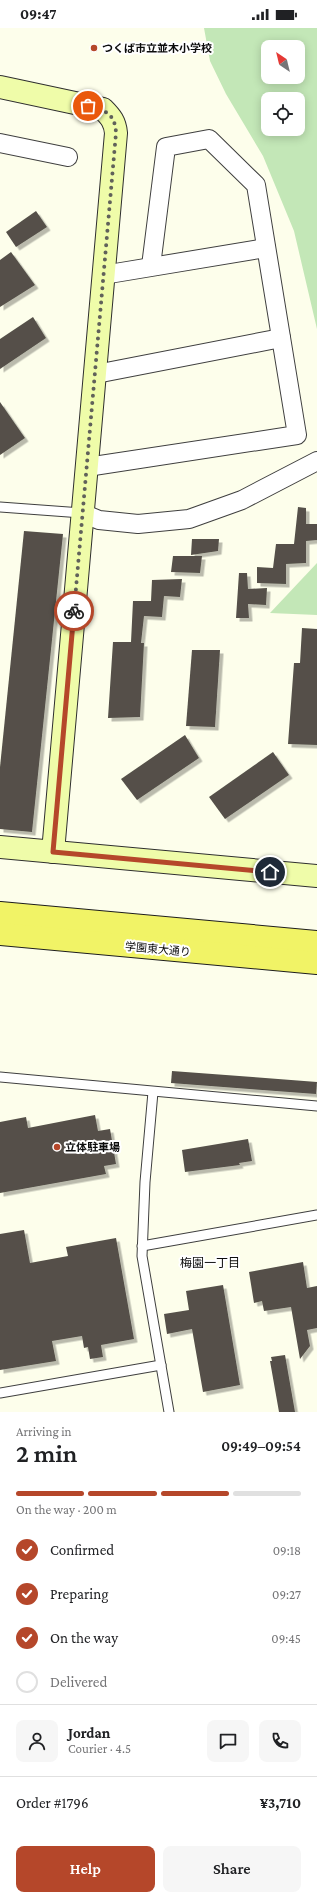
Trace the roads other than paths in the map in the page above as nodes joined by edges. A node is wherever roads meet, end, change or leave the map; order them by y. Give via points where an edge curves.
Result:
1 (0, 87) edge
2 (0, 143) edge
3 (68, 157) dead end
4 (266, 248) junction
5 (151, 266) junction
6 (104, 275) junction
7 (281, 338) junction
8 (96, 374) junction
9 (317, 461) edge
10 (87, 467) junction
11 (0, 507) edge
12 (82, 513) junction
13 (0, 847) edge
14 (53, 852) junction
15 (317, 876) edge
16 (0, 913) edge
17 (0, 934) edge
18 (317, 942) edge
19 (317, 963) edge
20 (0, 1077) edge
21 (153, 1092) junction
22 (317, 1106) edge
23 (317, 1215) edge
24 (142, 1246) junction
25 (161, 1365) junction
26 (0, 1393) edge
27 (169, 1412) edge

1 - 6 street via 103,109 116,124
2 - 3 street
4 - 5 street
4 - 5 street via 256,185 209,139 166,147
4 - 7 street
5 - 6 street
6 - 8 street
7 - 8 street
7 - 10 street via 297,435
8 - 10 street
9 - 12 street via 242,500 189,519 138,524 99,520
10 - 12 street
11 - 12 lane
12 - 14 street
13 - 14 street
14 - 15 street
16 - 18 main road, 学園東大通り
17 - 19 main road, 学園東大通り
20 - 21 lane
21 - 22 lane
21 - 24 lane
23 - 24 lane
24 - 25 lane
25 - 26 lane
25 - 27 lane

